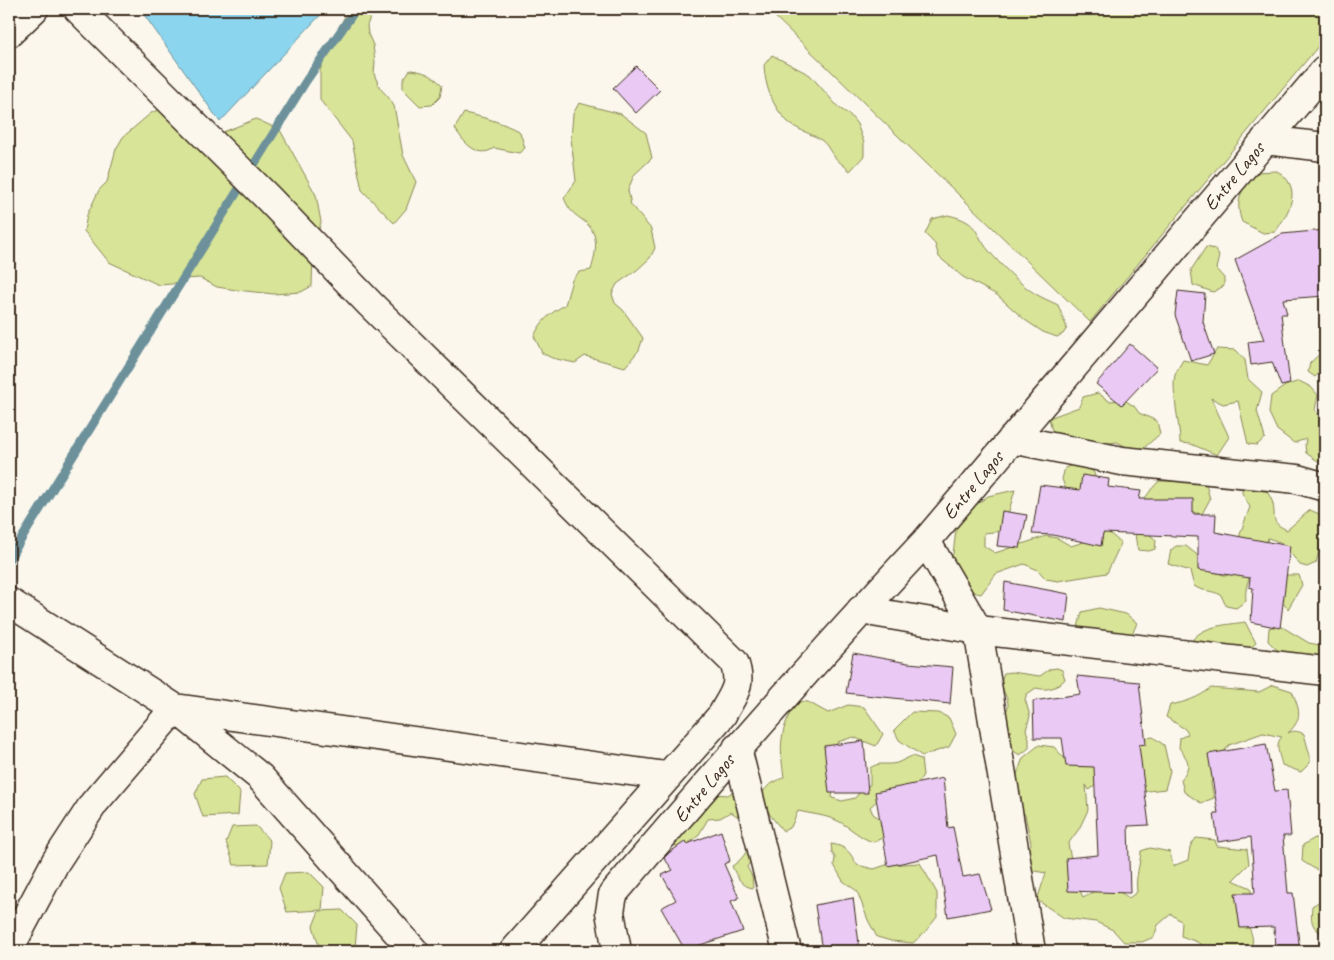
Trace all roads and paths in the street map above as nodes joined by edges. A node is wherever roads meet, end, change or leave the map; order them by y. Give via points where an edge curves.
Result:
1 (34, 9) edge
2 (78, 9) edge
3 (9, 33) edge
4 (1325, 70) edge
5 (1265, 140) junction
6 (1325, 148) edge
7 (1012, 439) junction
8 (1325, 487) edge
9 (926, 541) junction
10 (13, 605) edge
11 (860, 610) junction
12 (978, 630) junction
13 (1325, 671) edge
14 (175, 708) junction
15 (738, 748) junction
16 (666, 776) junction
17 (10, 951) edge
18 (414, 951) edge
19 (514, 951) edge
20 (617, 951) edge
21 (788, 951) edge
22 (1031, 951) edge

1 - 3 street
2 - 16 street via 377,311 734,662 737,686 722,715
4 - 5 street, Entre Lagos
5 - 6 street
5 - 7 street, Entre Lagos
7 - 8 street via 1122,461 1297,479
7 - 9 street, Entre Lagos
9 - 11 street, Entre Lagos
9 - 12 street
10 - 14 street
11 - 12 street
11 - 15 street, Entre Lagos
12 - 13 street
12 - 22 street
14 - 16 street
14 - 17 street via 94,803 56,861
14 - 18 street via 260,777
15 - 20 street, Entre Lagos via 613,894 610,912
15 - 21 street
16 - 19 street

